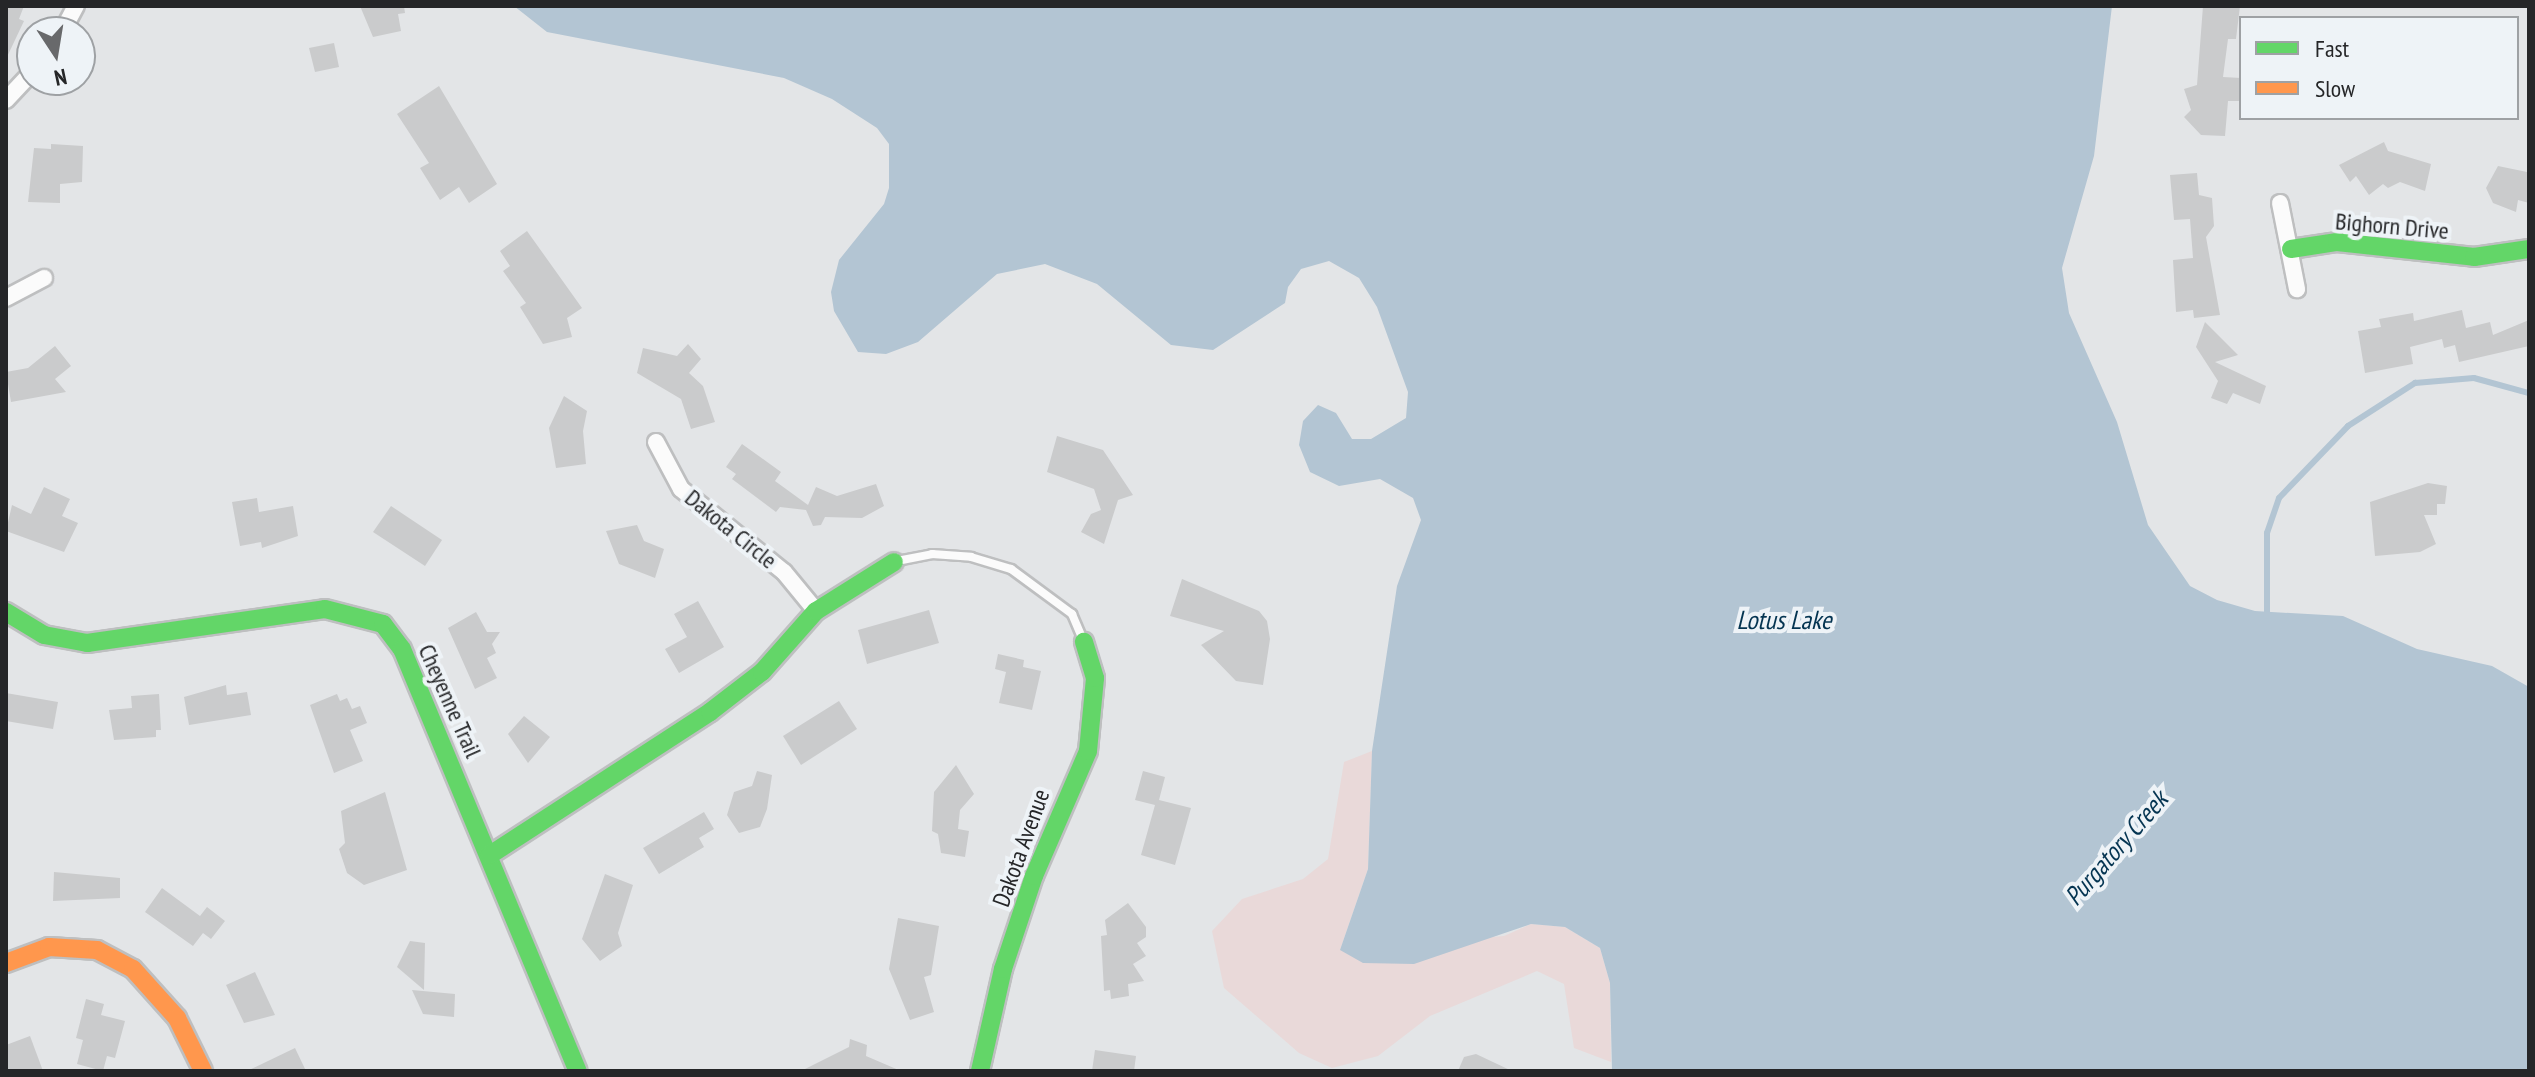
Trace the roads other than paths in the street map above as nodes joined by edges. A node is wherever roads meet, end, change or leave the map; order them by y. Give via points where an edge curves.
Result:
1 (2280, 203) dead end
2 (2291, 249) junction
3 (2529, 249) edge
4 (44, 278) dead end
5 (2297, 289) dead end
6 (6, 298) edge
7 (656, 442) dead end
8 (894, 562) joint
9 (816, 611) junction
10 (6, 612) edge
11 (1084, 642) joint
12 (490, 855) junction
13 (6, 963) edge
14 (203, 1071) edge
15 (578, 1071) edge
16 (980, 1071) edge

1 - 2 street
2 - 3 street, Bighorn Drive via 2337,242 2474,257
2 - 5 street
4 - 6 street
7 - 9 street, Dakota Circle via 681,489 784,572
8 - 9 street
8 - 11 lane via 932,554 971,557 1011,569 1072,614
9 - 12 street via 762,672 710,712
10 - 12 street, Cheyenne Trail via 44,635 87,643 325,609 383,624 402,649
11 - 16 street, Dakota Avenue via 1095,678 1088,751 1034,876 1003,969
12 - 15 street, Cheyenne Trail
13 - 14 street via 49,947 97,950 133,969 177,1018

